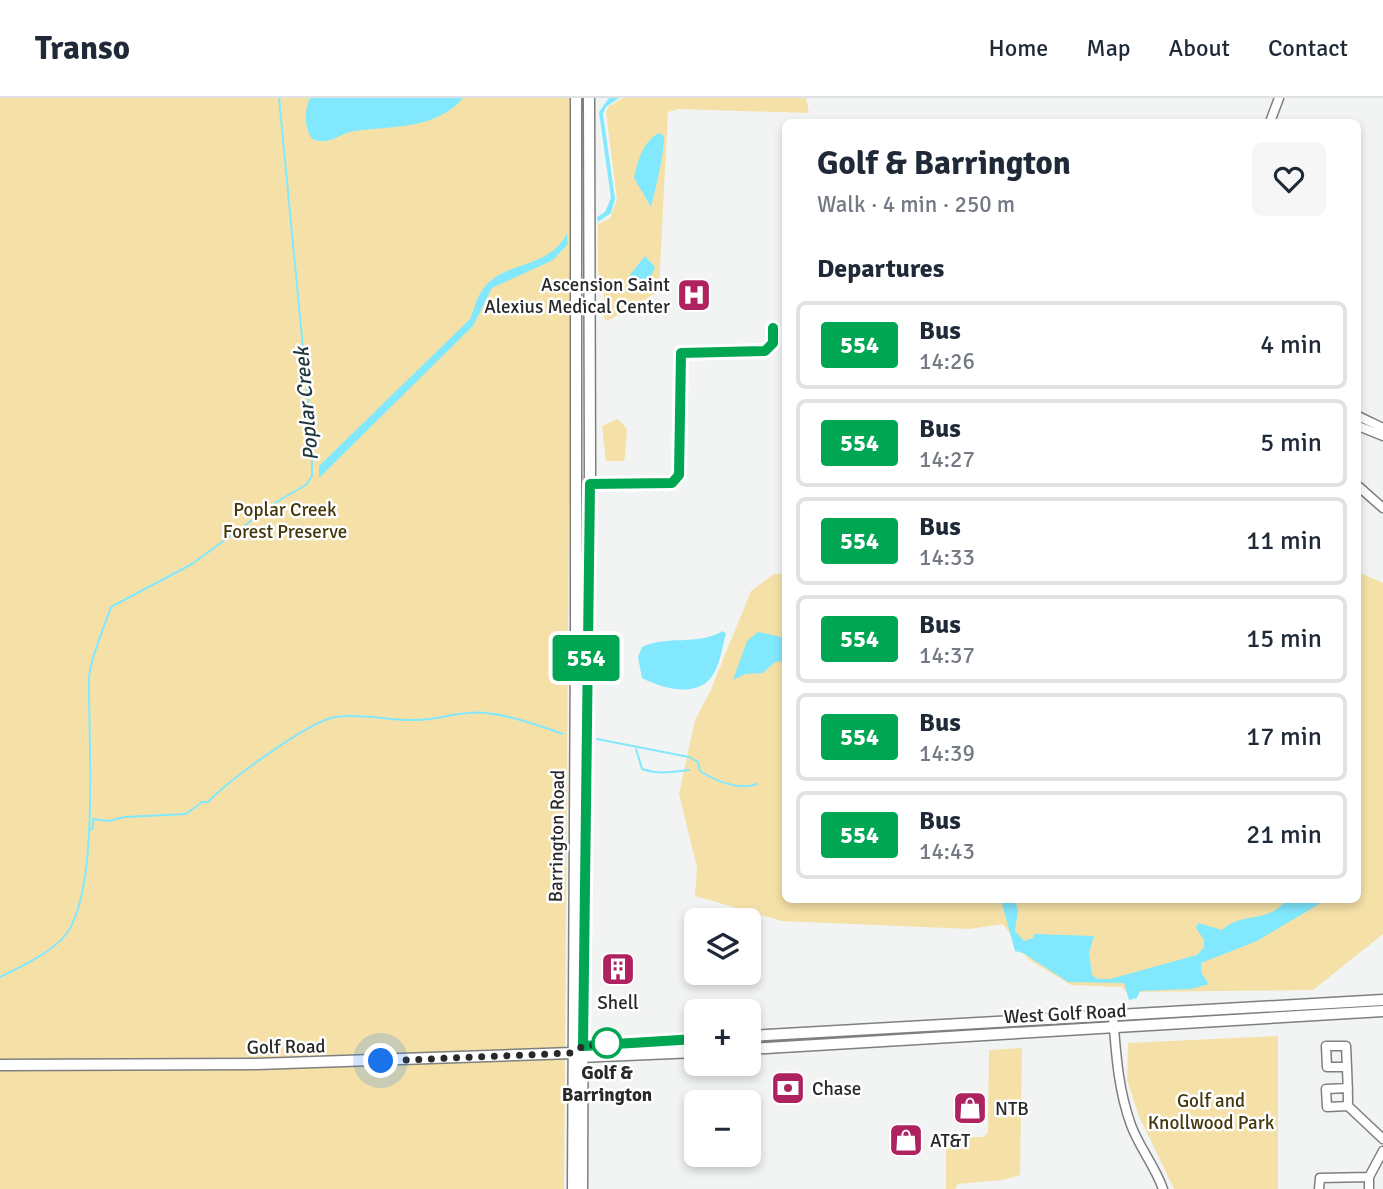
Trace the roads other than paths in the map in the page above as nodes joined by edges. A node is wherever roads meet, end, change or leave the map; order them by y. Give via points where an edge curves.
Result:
1 (576, 98) edge
2 (589, 98) edge
3 (1279, 98) edge
4 (1271, 119) edge
5 (1361, 417) edge
6 (1361, 427) edge
7 (1383, 428) edge
8 (1383, 436) edge
9 (1361, 489) edge
10 (1383, 508) edge
11 (1383, 1000) edge
12 (1383, 1011) edge
13 (1113, 1016) junction
14 (1114, 1027) junction
15 (761, 1035) edge
16 (684, 1040) edge
17 (583, 1046) junction
18 (761, 1048) edge
19 (572, 1053) junction
20 (684, 1053) edge
21 (583, 1059) junction
22 (0, 1065) edge
23 (1347, 1067) dead end
24 (1348, 1088) junction
25 (1348, 1106) junction
26 (1383, 1139) edge
27 (1383, 1151) edge
28 (1369, 1177) junction
29 (573, 1189) edge
30 (582, 1189) edge
31 (1163, 1189) edge
32 (1319, 1189) edge
33 (1369, 1189) edge

1 - 19 main road, Barrington Road via 578,483
2 - 17 main road, Barrington Road
3 - 4 street
5 - 7 street
6 - 8 street
9 - 10 street
11 - 13 main road, West Golf Road
12 - 14 main road, West Golf Road
13 - 14 street
13 - 15 main road, West Golf Road
14 - 18 main road, West Golf Road
14 - 31 street via 1118,1081 1131,1127
16 - 17 main road
17 - 19 main road
17 - 21 main road, Barrington Road
19 - 21 main road
19 - 22 main road, Golf Road via 257,1064
19 - 29 main road, Barrington Road
20 - 21 main road
21 - 30 main road, Barrington Road
23 - 24 street
24 - 25 street
24 - 25 street via 1326,1089 1327,1107
25 - 26 street
27 - 28 street
28 - 32 street via 1320,1178
28 - 33 street

